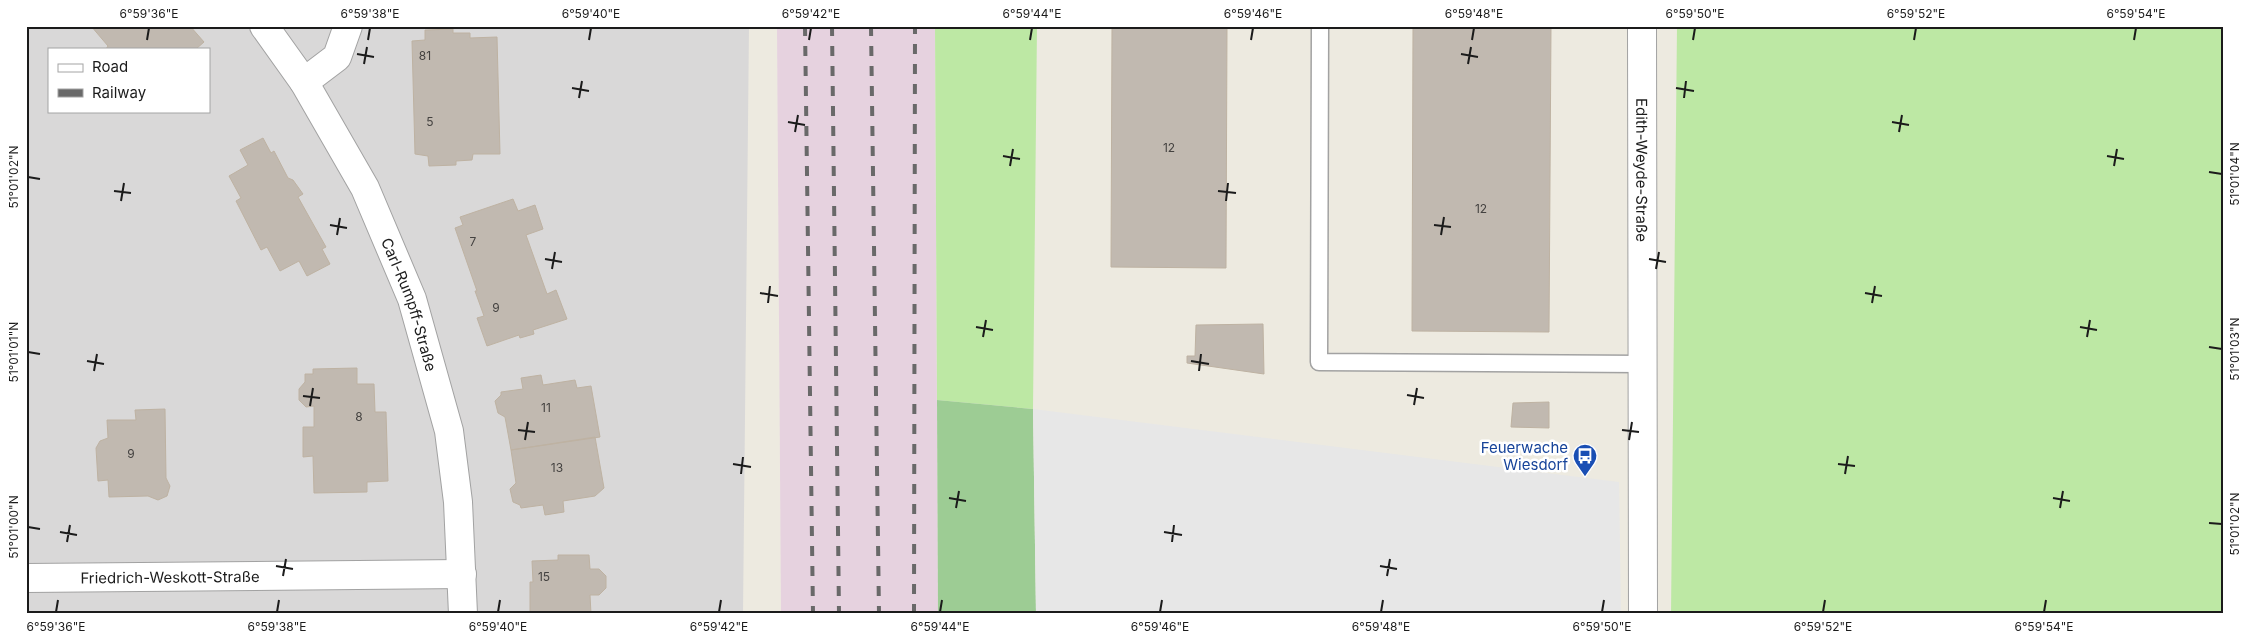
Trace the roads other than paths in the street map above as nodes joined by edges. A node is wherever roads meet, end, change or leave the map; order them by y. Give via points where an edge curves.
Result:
1 (264, 26) edge
2 (348, 26) edge
3 (1320, 26) edge
4 (1642, 26) edge
5 (304, 82) junction
6 (1641, 364) junction
7 (462, 574) junction
8 (26, 578) edge
9 (463, 614) edge
10 (1643, 614) edge

1 - 5 street, Carl-Rumpff-Straße
2 - 5 street via 337,57
3 - 6 lane via 1319,362
4 - 6 street, Edith-Weyde-Straße
5 - 7 street, Carl-Rumpff-Straße via 365,188 412,298 449,431 458,502
6 - 10 street, Edith-Weyde-Straße
7 - 8 street, Friedrich-Weskott-Straße
7 - 9 street, Carl-Rumpff-Straße

